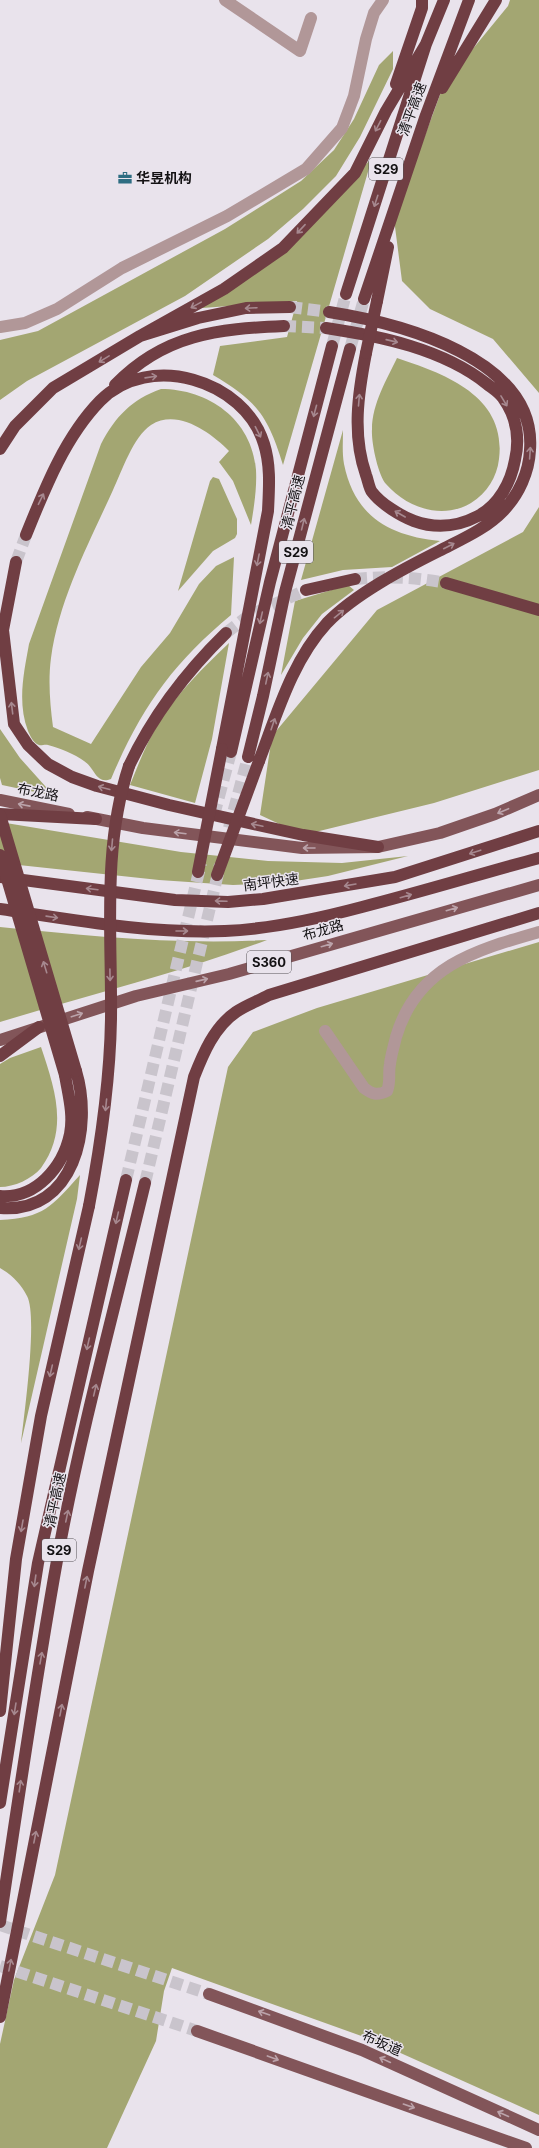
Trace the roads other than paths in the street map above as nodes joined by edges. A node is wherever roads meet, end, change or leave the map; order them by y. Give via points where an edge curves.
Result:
1 (225, 0) edge
2 (383, 0) edge
3 (422, 0) edge
4 (444, 0) edge
5 (469, 0) edge
6 (496, 0) edge
7 (311, 18) dead end
8 (426, 44) junction
9 (386, 111) junction
10 (426, 115) junction
11 (404, 178) junction
12 (346, 294) tunnel mouth
13 (364, 299) tunnel mouth
14 (290, 307) tunnel mouth
15 (329, 312) tunnel mouth
16 (284, 326) tunnel mouth
17 (0, 327) edge
18 (326, 328) tunnel mouth
19 (140, 336) junction
20 (332, 346) tunnel mouth
21 (350, 349) tunnel mouth
22 (101, 400) junction
23 (0, 449) edge
24 (26, 535) tunnel mouth
25 (16, 562) tunnel mouth
26 (355, 579) tunnel mouth
27 (446, 583) tunnel mouth
28 (306, 590) tunnel mouth
29 (539, 610) edge
30 (2, 633) edge
31 (226, 633) tunnel mouth
32 (227, 751) junction
33 (254, 759) junction
34 (539, 795) edge
35 (0, 800) edge
36 (0, 815) edge
37 (96, 819) junction
38 (539, 831) edge
39 (378, 847) junction
40 (0, 855) edge
41 (539, 858) edge
42 (198, 872) tunnel mouth
43 (217, 875) tunnel mouth
44 (0, 877) edge
45 (539, 886) edge
46 (0, 909) edge
47 (538, 913) edge
48 (539, 932) edge
49 (39, 1027) junction
50 (325, 1031) dead end
51 (0, 1040) edge
52 (0, 1056) edge
53 (126, 1180) tunnel mouth
54 (145, 1183) tunnel mouth
55 (0, 1196) edge
56 (0, 1208) edge
57 (0, 1711) edge
58 (0, 1803) edge
59 (0, 1922) edge
60 (209, 1994) tunnel mouth
61 (0, 2017) edge
62 (197, 2031) tunnel mouth
63 (539, 2130) edge
64 (526, 2148) edge

1 - 7 street via 300,51
2 - 17 street via 374,13 354,96 342,128 306,169 227,216 122,268 57,309 25,323
3 - 9 highway via 422,8
4 - 8 highway, 清平高速 / S29
5 - 10 highway, 清平高速 / S29
6 - 10 highway
8 - 9 highway
8 -> 12 highway, 清平高速 / S29
9 -> 19 highway via 355,173 283,248 224,290
10 - 11 highway, 清平高速 / S29
11 - 13 highway, 清平高速 / S29
18 -> 11 highway, bridge via 403,343 434,355 477,376 502,397 515,420 518,448 512,477 499,498 479,516 451,526 426,525 398,515 372,492 360,460 357,429 361,380 366,353 377,301
14 -> 19 highway via 246,308 198,318
33 -> 15 highway via 299,662 327,623 363,594 481,529 504,510 519,489 529,465 531,440 525,412 508,385 481,364 456,350 404,329
16 - 22 highway via 230,328 201,334 177,343 136,366
19 -> 23 highway via 53,388 15,426
20 -> 32 highway, 清平高速 / S29
33 -> 21 highway, 清平高速 / S29 via 285,592
24 -> 22 highway via 73,434
22 -> 32 highway via 114,389 149,377 168,375 193,380 212,386 240,405 251,419 264,444 269,481 268,510
25 - 30 highway
26 - 28 highway
27 - 29 highway
39 -> 30 highway via 302,835 169,806 97,786 72,777 48,764 28,745 14,724
31 -> 57 highway, bridge via 189,671 171,694 128,766 121,788 112,842 109,1075 102,1134 89,1206 41,1416 17,1551
32 - 42 highway, bridge
33 - 43 highway, bridge
34 -> 39 main road, 布龙路 via 440,833
37 -> 35 main road, 布龙路
36 - 37 highway
56 -> 36 highway, bridge via 20,1207 41,1199 60,1184 74,1162 82,1137 83,1110 82,1090
39 -> 37 main road, 布龙路 via 302,848 143,828
38 -> 44 highway, 南坪快速 via 395,877 263,899 228,902 175,900
40 - 55 highway, bridge via 65,1075 71,1110 70,1133 58,1163 42,1184 18,1194
46 -> 41 highway via 172,931 270,928 325,917
49 -> 45 main road, 布龙路 / S360 via 136,996 229,974
61 -> 47 highway via 88,1571 194,1077 205,1050 215,1032 235,1012 269,995
48 - 50 street via 484,948 455,961 424,987 409,1009 397,1036 390,1065 389,1085 387,1091 379,1095 364,1088
49 - 51 main road, 布龙路 / S360
49 - 52 highway
53 -> 58 highway, 清平高速 / S29 via 38,1564
59 -> 54 highway, 清平高速 / S29 via 58,1554
63 -> 60 main road, 布坂道 via 362,2050
62 -> 64 main road

